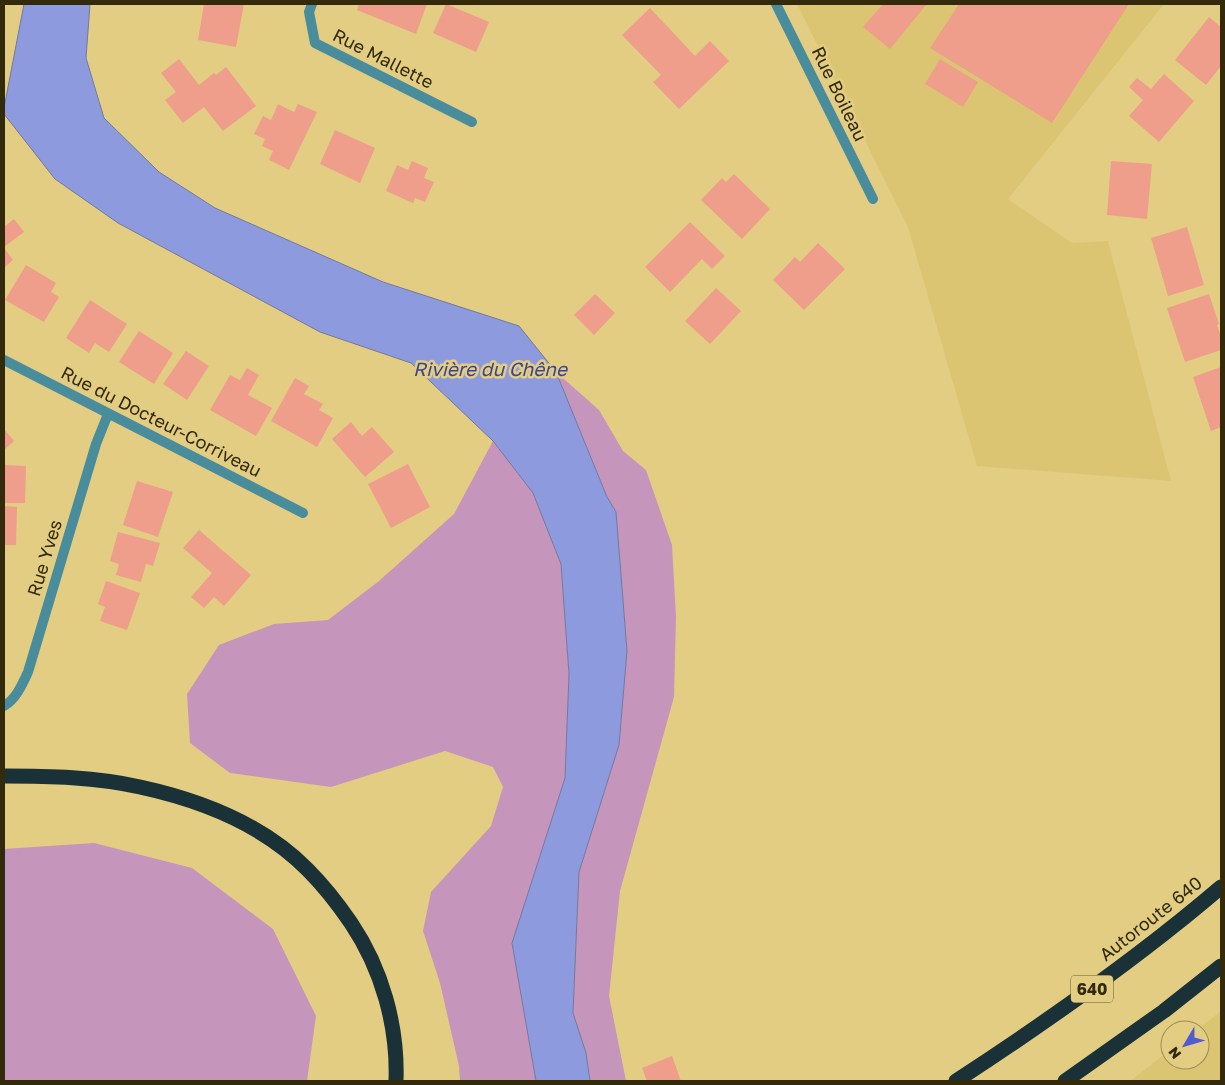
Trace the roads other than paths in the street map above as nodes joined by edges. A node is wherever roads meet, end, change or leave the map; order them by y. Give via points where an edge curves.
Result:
1 (312, 4) edge
2 (776, 4) edge
3 (472, 122) dead end
4 (873, 199) dead end
5 (4, 360) edge
6 (108, 414) junction
7 (303, 513) dead end
8 (4, 706) edge
9 (4, 776) edge
10 (1221, 887) edge
11 (1221, 966) edge
12 (396, 1081) edge
13 (956, 1081) edge
14 (1065, 1081) edge

1 - 3 street, Rue Mallette via 309,12 316,43
2 - 4 street, Rue Boileau
5 - 6 street, Rue du Docteur-Corriveau
6 - 7 street, Rue du Docteur-Corriveau
6 - 8 street, Rue Yves via 96,444 28,672 15,696
9 - 12 highway via 44,776 139,786 222,814 284,849 336,901 369,955 379,978 392,1028
10 - 13 highway, Autoroute 640 / 640 via 1111,975
11 - 14 highway

